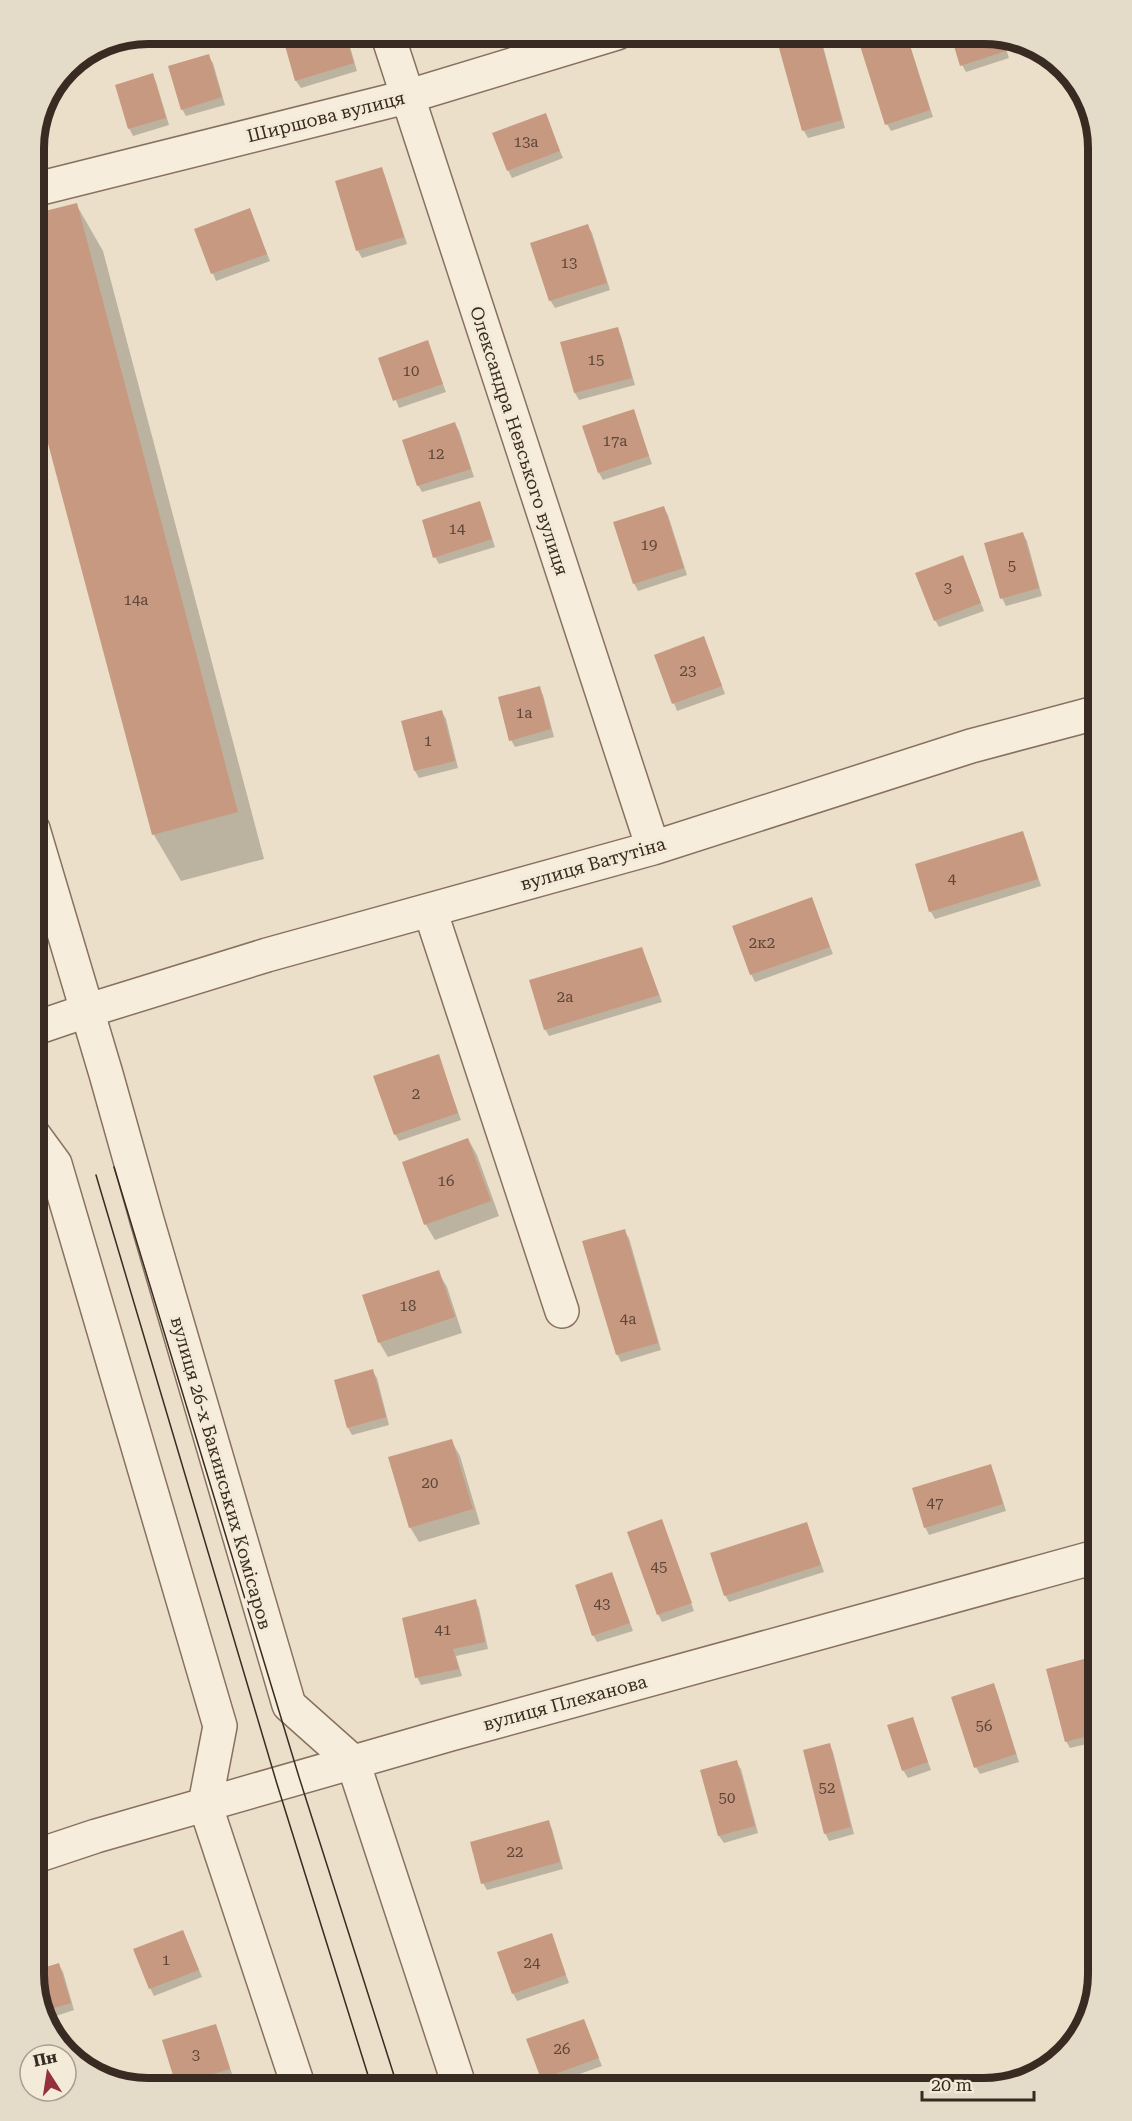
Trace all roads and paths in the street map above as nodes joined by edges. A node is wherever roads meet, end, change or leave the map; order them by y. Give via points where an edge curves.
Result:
1 (390, 44) edge
2 (581, 44) edge
3 (406, 97) junction
4 (44, 187) edge
5 (1088, 715) edge
6 (653, 848) junction
7 (44, 867) edge
8 (430, 910) junction
9 (86, 1011) junction
10 (44, 1025) edge
11 (44, 1148) edge
12 (562, 1311) dead end
13 (1088, 1559) edge
14 (353, 1762) junction
15 (205, 1804) junction
16 (44, 1853) edge
17 (295, 2077) edge
18 (457, 2077) edge

1 - 3 street, Олександра Невського вулиця
2 - 3 street, Ширшова вулиця
3 - 4 street, Ширшова вулиця
3 - 6 street, Олександра Невського вулиця
5 - 6 street, вулиця Ватутіна via 971,746
6 - 8 street, вулиця Ватутіна
7 - 9 street, вулиця 26-х Бакинських Комісаров
8 - 9 street, вулиця Ватутіна
8 - 12 street
9 - 10 street, вулиця Ватутіна
9 - 14 street, вулиця 26-х Бакинських Комісаров via 289,1705
11 - 15 street via 56,1164 220,1726
13 - 14 street, вулиця Плеханова
14 - 15 street, вулиця Плеханова
14 - 18 street
15 - 16 street, вулиця Плеханова
15 - 17 street

